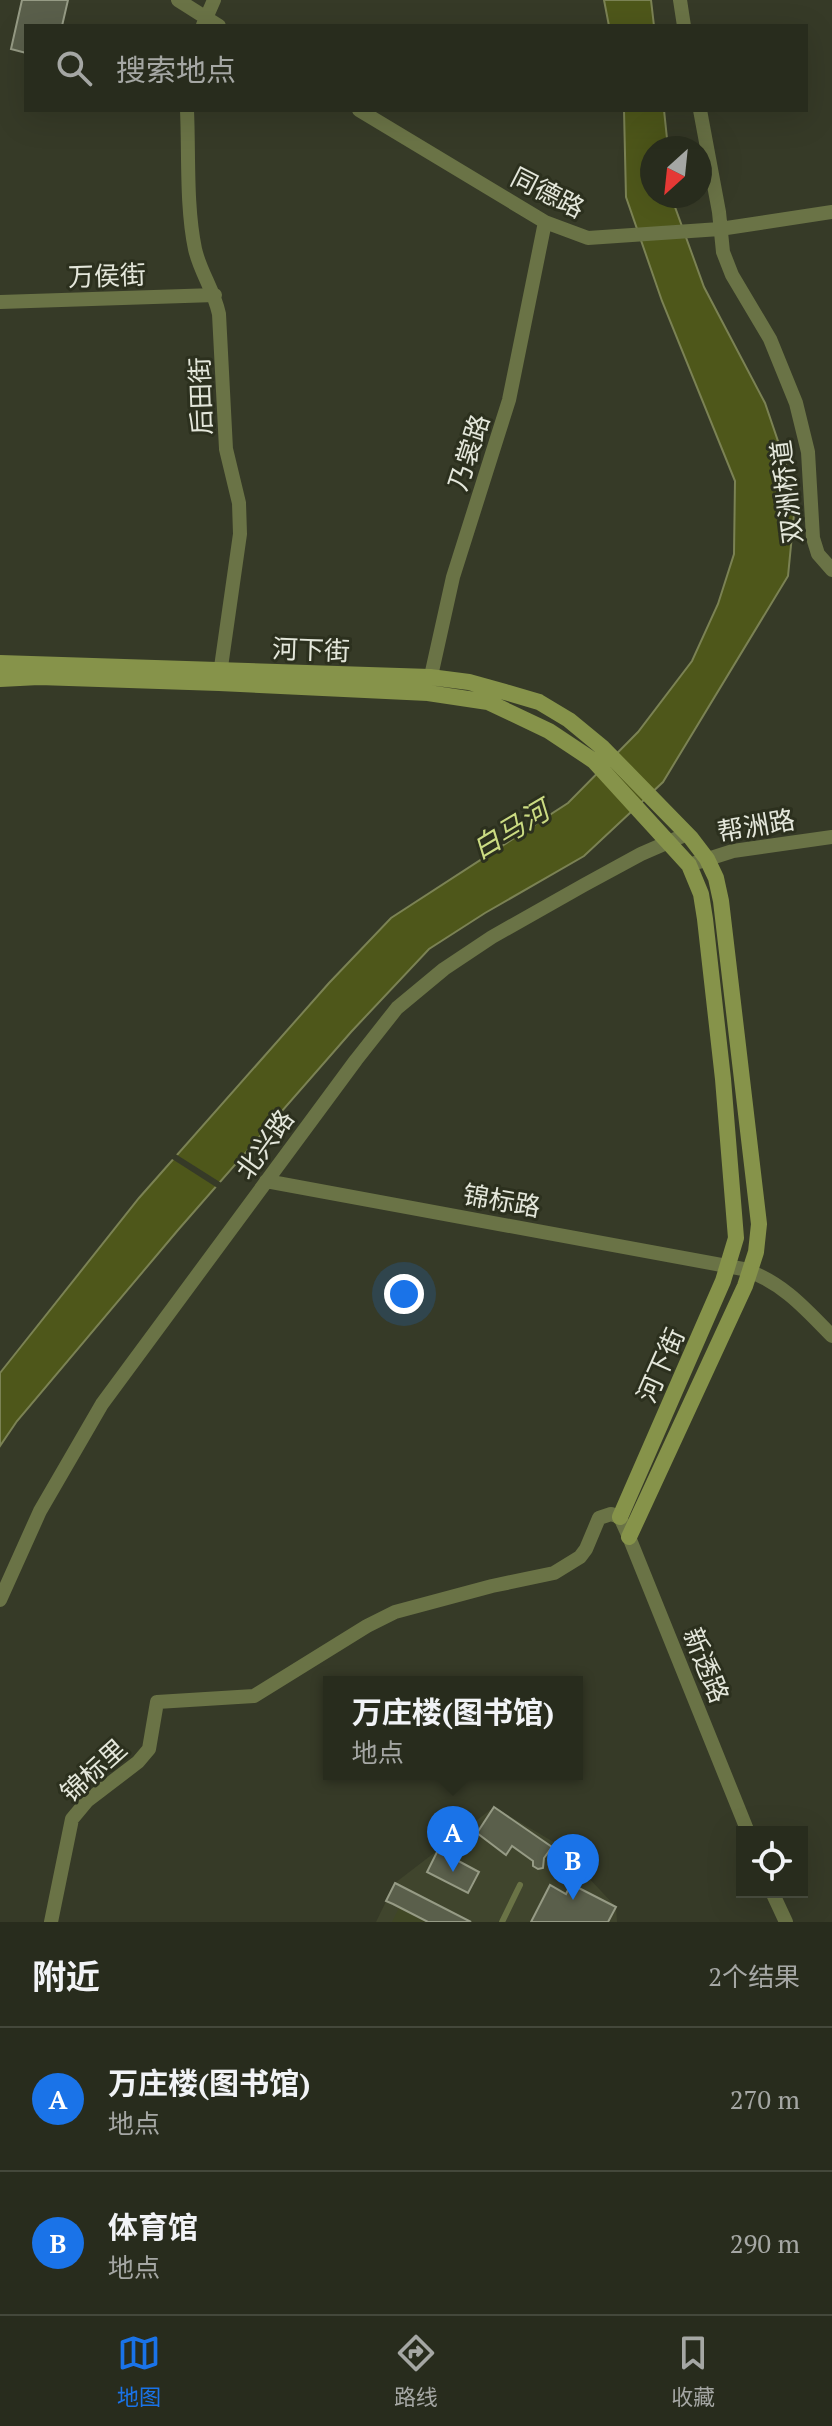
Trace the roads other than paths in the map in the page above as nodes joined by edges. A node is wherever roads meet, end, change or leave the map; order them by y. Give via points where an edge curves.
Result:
1 (178, 0) edge
2 (214, 0) edge
3 (680, 0) edge
4 (209, 23) edge
5 (684, 24) edge
6 (187, 112) edge
7 (362, 112) edge
8 (700, 112) edge
9 (832, 212) edge
10 (545, 222) junction
11 (720, 229) junction
12 (215, 295) junction
13 (0, 302) edge
14 (832, 570) edge
15 (0, 663) edge
16 (220, 676) junction
17 (0, 679) edge
18 (429, 685) junction
19 (598, 754) junction
20 (687, 834) junction
21 (832, 837) edge
22 (669, 841) junction
23 (707, 859) junction
24 (689, 865) junction
25 (266, 1181) junction
26 (730, 1265) junction
27 (751, 1271) junction
28 (832, 1336) edge
29 (620, 1517) junction
30 (629, 1537) junction
31 (0, 1600) edge
32 (746, 1826) edge
33 (520, 1885) dead end
34 (775, 1898) edge
35 (51, 1922) edge
36 (502, 1922) edge
37 (786, 1922) edge

1 - 4 street
2 - 4 street
3 - 5 street
6 - 12 street, 后田街 via 193,238
7 - 10 street, 同德路
8 - 11 street, 双洲桥道
9 - 11 street, 同德路
10 - 11 street, 同德路 via 588,238
10 - 18 street, 乃裳路 via 507,410 459,557
11 - 14 street, 双洲桥道 via 728,264 770,339 796,403 808,452 813,538
12 - 13 street, 万侯街
12 - 16 street, 后田街 via 226,449 240,525
15 - 16 main road, 河下街
16 - 17 main road, 河下街
16 - 18 main road, 河下街
18 - 19 main road, 河下街 via 488,702
19 - 20 main road, 河下街
19 - 22 main road, 河下街
20 - 22 street, 北兴路
20 - 23 main road, 河下街
21 - 23 street, 帮洲路
22 - 24 main road, 河下街
22 - 25 street, 北兴路 via 492,937 419,988 375,1034
23 - 24 street, 帮洲路
23 - 27 main road, 河下街 via 721,901 759,1224
24 - 26 main road, 河下街 via 703,905 723,1079 736,1226
25 - 26 street, 锦标路
25 - 31 street, 北兴路 via 102,1404 40,1511
26 - 27 street, 锦标路
26 - 29 main road, 河下街
27 - 28 street, 锦标路 via 786,1290
27 - 30 main road, 河下街
29 - 30 street, 新透路
29 - 35 street, 锦标里 via 599,1518 586,1549 563,1569 395,1612 254,1696 157,1702 149,1749 72,1819
30 - 32 street, 新透路
33 - 36 lane
34 - 37 street

